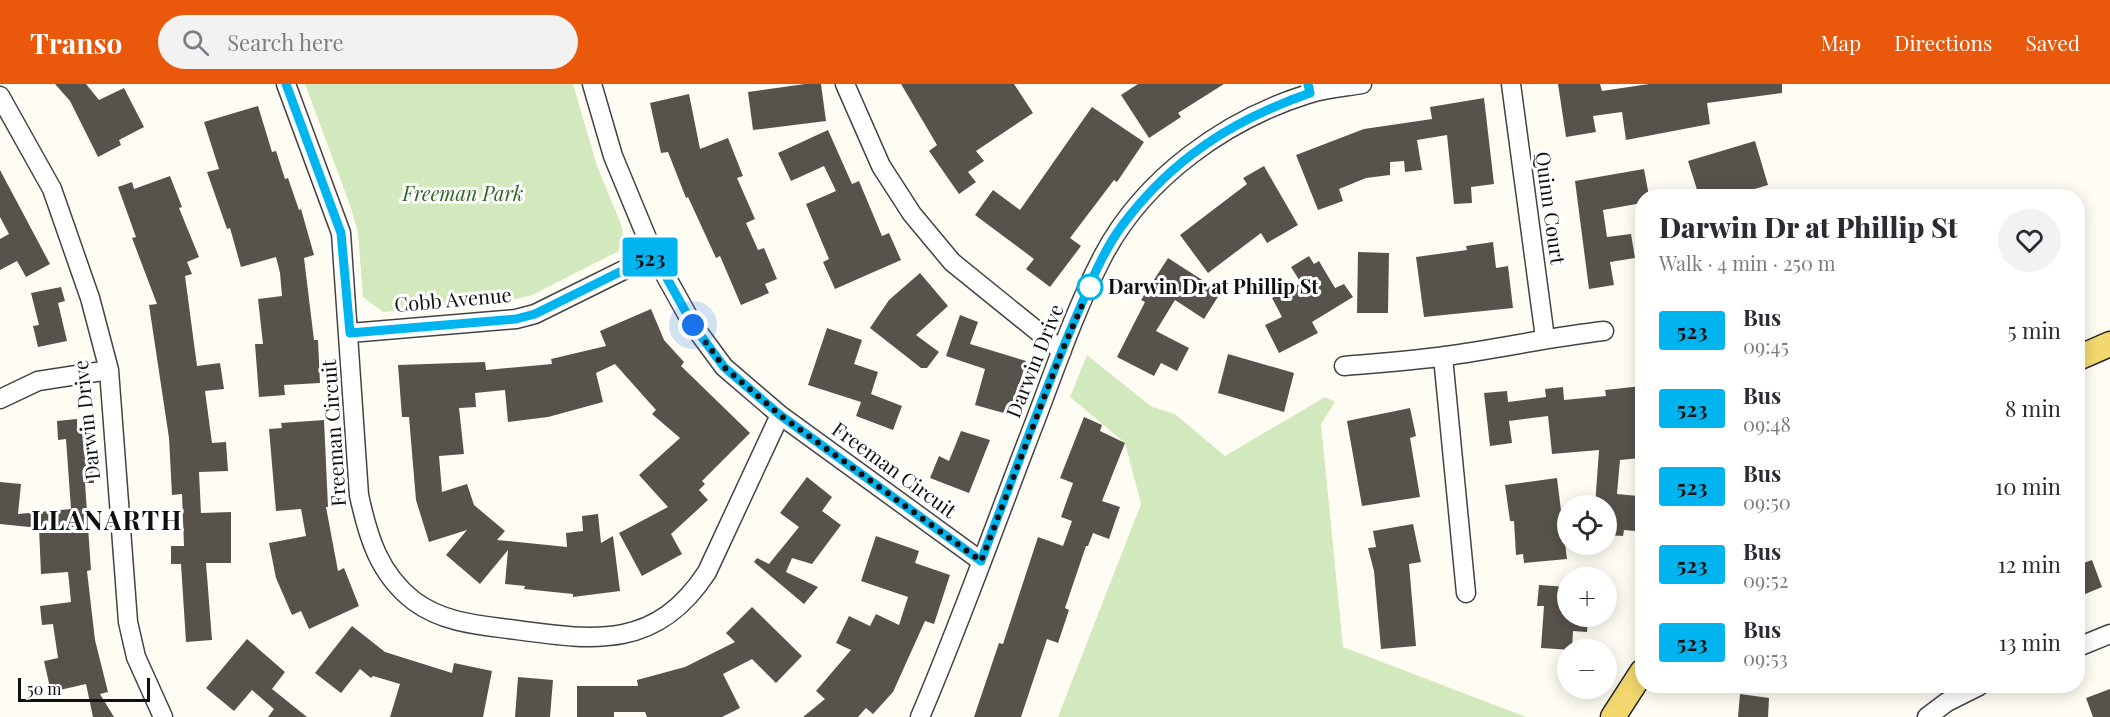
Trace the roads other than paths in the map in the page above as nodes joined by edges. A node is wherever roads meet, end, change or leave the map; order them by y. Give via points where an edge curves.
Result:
1 (286, 84) edge
2 (592, 84) edge
3 (845, 84) edge
4 (1362, 84) edge
5 (1511, 84) edge
6 (1309, 88) edge
7 (0, 96) edge
8 (654, 255) junction
9 (1604, 331) dead end
10 (350, 333) junction
11 (1545, 338) junction
12 (2110, 344) edge
13 (1062, 351) junction
14 (2085, 355) edge
15 (1443, 357) junction
16 (1344, 366) dead end
17 (109, 370) junction
18 (0, 399) edge
19 (780, 415) junction
20 (981, 561) junction
21 (1466, 592) dead end
22 (2110, 634) edge
23 (2085, 643) edge
24 (1635, 683) edge
25 (1965, 693) edge
26 (163, 717) edge
27 (920, 717) edge
28 (1613, 717) edge
29 (1927, 717) edge

1 - 10 street, Freeman Circuit via 341,233
2 - 8 street, Freeman Circuit via 613,156
3 - 13 street via 881,166 951,262
4 - 6 street, Darwin Drive
5 - 11 street, Quinn Court
6 - 13 street, Darwin Drive via 1218,134 1143,201 1120,227 1103,257
7 - 17 street, Darwin Drive via 55,198 90,298
8 - 10 street, Cobb Avenue via 535,314 516,319
8 - 19 street, Freeman Circuit via 724,367
9 - 11 street
10 - 19 street, Freeman Circuit via 359,495 367,532 379,562 415,602 460,622 590,639 613,637 654,623 680,604 707,572
11 - 15 street
12 - 14 main road
13 - 20 street, Darwin Drive
15 - 16 street
15 - 21 street
17 - 18 street via 38,381
17 - 26 street, Darwin Drive via 128,622 136,657
19 - 20 street, Freeman Circuit
20 - 27 street, Darwin Drive
22 - 23 street
24 - 28 main road
25 - 29 street

